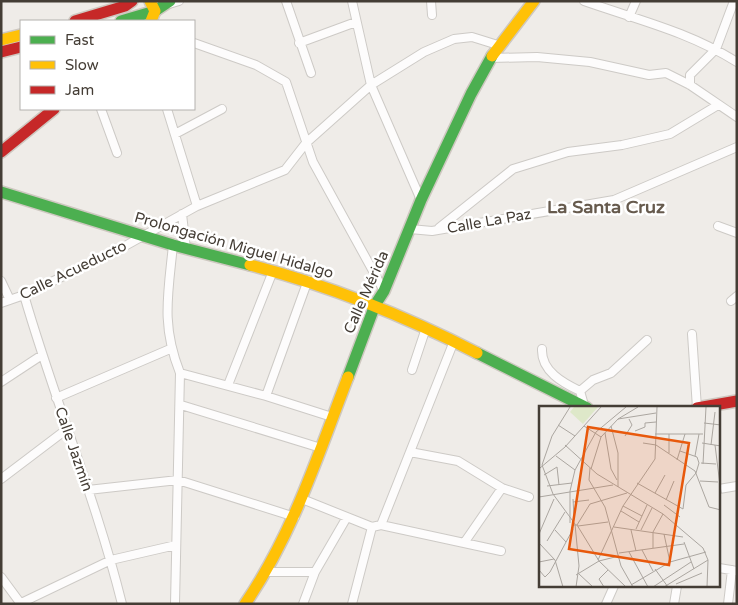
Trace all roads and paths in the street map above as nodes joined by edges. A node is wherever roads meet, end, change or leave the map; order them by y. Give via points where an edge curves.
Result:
1 (110, 1) edge
2 (286, 1) edge
3 (352, 1) edge
4 (431, 1) edge
5 (534, 1) edge
6 (584, 1) edge
7 (636, 1) edge
8 (734, 1) edge
9 (173, 2) edge
10 (129, 4) edge
11 (152, 11) edge
12 (432, 14) dead end
13 (629, 17) junction
14 (78, 20) edge
15 (124, 20) edge
16 (356, 22) junction
17 (20, 35) edge
18 (1, 40) edge
19 (195, 43) edge
20 (299, 43) junction
21 (501, 46) junction
22 (20, 47) edge
23 (716, 49) junction
24 (1, 52) edge
25 (491, 58) junction
26 (737, 62) edge
27 (311, 73) dead end
28 (371, 85) junction
29 (690, 85) junction
30 (718, 105) junction
31 (222, 109) dead end
32 (53, 110) edge
33 (101, 110) edge
34 (167, 110) edge
35 (737, 117) edge
36 (175, 134) junction
37 (306, 143) junction
38 (737, 147) edge
39 (1, 152) edge
40 (117, 154) dead end
41 (1, 192) edge
42 (421, 200) junction
43 (197, 206) junction
44 (182, 214) junction
45 (718, 226) dead end
46 (410, 229) junction
47 (432, 231) junction
48 (737, 233) edge
49 (144, 236) junction
50 (173, 245) junction
51 (186, 248) junction
52 (273, 271) junction
53 (308, 280) junction
54 (1, 281) edge
55 (384, 291) junction
56 (24, 295) junction
57 (10, 300) junction
58 (1, 304) edge
59 (375, 305) junction
60 (426, 328) junction
61 (692, 334) dead end
62 (647, 340) dead end
63 (454, 341) junction
64 (170, 348) junction
65 (542, 349) dead end
66 (42, 355) junction
67 (412, 370) dead end
68 (180, 373) junction
69 (1, 382) edge
70 (228, 385) junction
71 (580, 392) junction
72 (266, 396) junction
73 (56, 398) junction
74 (737, 401) edge
75 (181, 405) junction
76 (585, 406) edge
77 (697, 406) edge
78 (708, 406) edge
79 (332, 417) junction
80 (67, 429) junction
81 (321, 448) junction
82 (410, 452) junction
83 (1, 479) edge
84 (178, 480) junction
85 (737, 486) edge
86 (502, 488) junction
87 (720, 488) edge
88 (88, 490) junction
89 (529, 497) dead end
90 (302, 499) junction
91 (295, 517) junction
92 (347, 517) junction
93 (381, 525) junction
94 (372, 527) junction
95 (464, 543) junction
96 (176, 545) junction
97 (501, 551) dead end
98 (111, 560) junction
99 (720, 568) edge
100 (734, 571) edge
101 (267, 572) junction
102 (315, 572) junction
103 (1, 577) edge
104 (613, 588) edge
105 (677, 588) edge
106 (21, 604) edge
107 (122, 604) edge
108 (175, 604) edge
109 (245, 604) edge
110 (303, 604) edge
111 (352, 604) edge
112 (606, 604) edge
113 (674, 604) edge
114 (728, 604) edge

1 - 10 street
2 - 20 street
3 - 16 street
4 - 12 street
5 - 21 street, Calle Mérida
6 - 13 street
7 - 13 street
8 - 23 street
9 - 11 street
10 - 14 street
11 - 15 street
13 - 23 street via 678,31
16 - 20 street
16 - 28 street
17 - 18 street
19 - 37 street via 256,64 286,82
20 - 27 street
21 - 25 street, Calle Mérida
21 - 28 street, Calle Acueducto via 480,38 454,39 424,52
22 - 24 street
23 - 26 street
23 - 29 street via 690,74
25 - 29 street via 537,57 590,62 649,74 666,74
25 - 42 street, Calle Mérida
28 - 37 street, Calle Acueducto
28 - 42 street
29 - 30 street
30 - 35 street
30 - 47 street via 670,134 568,152 514,169 444,226
31 - 36 street
32 - 39 street
33 - 40 street
34 - 36 street
36 - 43 street
37 - 43 street, Calle Acueducto via 285,170
37 - 55 street via 313,162
38 - 47 street, Calle La Paz via 614,200
41 - 49 street, Prolongación Miguel Hidalgo
42 - 46 street, Calle Mérida
43 - 44 street, Calle Acueducto
44 - 49 street, Calle Acueducto
44 - 51 street
45 - 48 street
46 - 47 street, Calle La Paz
46 - 55 street, Calle Mérida
49 - 50 street, Prolongación Miguel Hidalgo
49 - 56 street, Calle Acueducto
50 - 51 street, Prolongación Miguel Hidalgo
50 - 64 street via 166,310
51 - 52 street, Prolongación Miguel Hidalgo
52 - 53 street, Prolongación Miguel Hidalgo
52 - 70 street
53 - 59 street, Prolongación Miguel Hidalgo
53 - 72 street
54 - 57 street
55 - 59 street, Calle Mérida
56 - 57 street, Calle Acueducto
56 - 66 street, Calle Jazmín
57 - 58 street, Calle Acueducto
59 - 60 street, Prolongación Miguel Hidalgo
59 - 79 street, Calle Mérida
60 - 63 street, Prolongación Miguel Hidalgo
60 - 67 street
61 - 77 street
62 - 71 street via 610,373 593,380
63 - 76 street, Prolongación Miguel Hidalgo
63 - 82 street
64 - 68 street
64 - 73 street
65 - 71 street via 542,358 550,373
66 - 69 street
66 - 73 street, Calle Jazmín
68 - 70 street
68 - 75 street
70 - 72 street
71 - 76 street
72 - 79 street
73 - 80 street, Calle Jazmín
74 - 78 street
75 - 81 street
75 - 84 street
79 - 81 street, Calle Mérida
80 - 83 street
80 - 88 street, Calle Jazmín
81 - 90 street, Calle Mérida
82 - 86 street via 458,461
82 - 93 street
84 - 88 street
84 - 91 street
84 - 96 street
85 - 87 street
86 - 89 street
86 - 95 street
88 - 98 street, Calle Jazmín
90 - 91 street, Calle Mérida
90 - 92 street
91 - 101 street, Calle Mérida
92 - 94 street
92 - 102 street
93 - 94 street
93 - 95 street
94 - 111 street
95 - 97 street
96 - 98 street
96 - 108 street
98 - 106 street
98 - 107 street, Calle Jazmín
99 - 100 street
100 - 114 street
101 - 102 street
101 - 109 street, Calle Mérida
102 - 110 street
103 - 106 street
104 - 112 street
105 - 113 street

